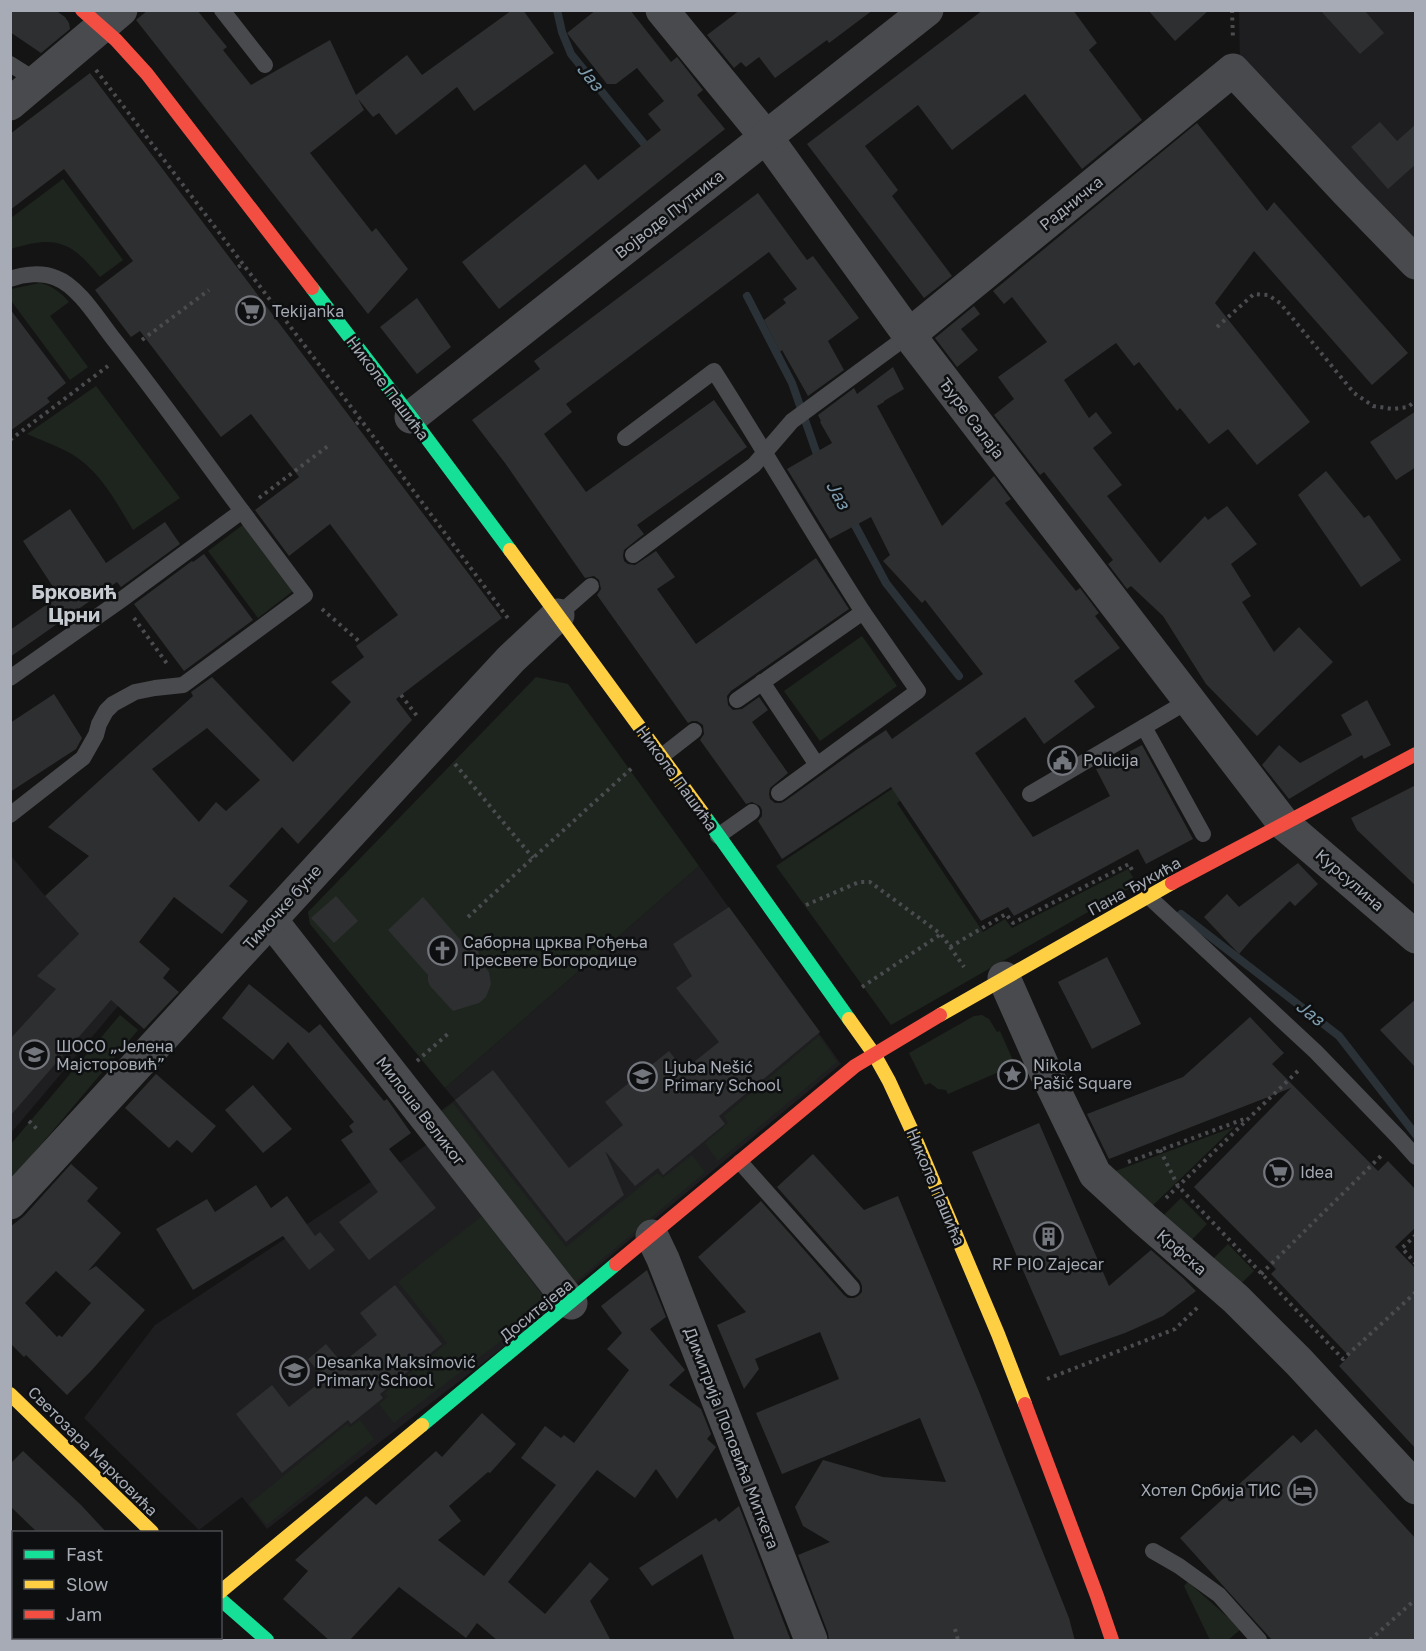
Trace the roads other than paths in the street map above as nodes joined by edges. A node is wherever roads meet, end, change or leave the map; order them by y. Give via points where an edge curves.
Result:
1 (222, 10) edge
2 (662, 10) edge
3 (927, 10) edge
4 (96, 23) edge
5 (265, 65) dead end
6 (24, 73) edge
7 (10, 104) edge
8 (766, 137) junction
9 (1416, 263) edge
10 (10, 279) edge
11 (909, 335) junction
12 (411, 417) junction
13 (625, 438) dead end
14 (766, 453) junction
15 (242, 511) junction
16 (633, 555) dead end
17 (591, 586) dead end
18 (863, 612) junction
19 (558, 615) junction
20 (10, 678) edge
21 (762, 682) junction
22 (736, 700) dead end
23 (1188, 701) junction
24 (1144, 727) junction
25 (694, 731) dead end
26 (658, 752) junction
27 (1416, 754) edge
28 (818, 765) junction
29 (779, 793) dead end
30 (1030, 794) dead end
31 (752, 812) dead end
32 (10, 815) edge
33 (1284, 824) junction
34 (1203, 834) dead end
35 (718, 836) junction
36 (1148, 896) junction
37 (271, 920) junction
38 (1416, 937) edge
39 (993, 985) junction
40 (873, 1054) junction
41 (1416, 1157) edge
42 (740, 1162) junction
43 (10, 1203) edge
44 (652, 1236) junction
45 (852, 1288) dead end
46 (571, 1303) junction
47 (10, 1394) edge
48 (1416, 1488) edge
49 (150, 1531) edge
50 (1153, 1551) dead end
51 (222, 1590) edge
52 (222, 1601) edge
53 (267, 1641) edge
54 (811, 1641) edge
55 (1112, 1641) edge
56 (1259, 1641) edge

1 - 5 lane
2 - 8 street, Ђуре Салаја
3 - 8 street, Војводе Путника
4 - 6 street
4 - 12 street, Николе Пашића via 147,74
6 - 7 street
8 - 11 street, Ђуре Салаја
8 - 12 street, Војводе Путника
9 - 11 street, Радничка via 1233,70
10 - 15 lane via 28,274 57,278 81,298
11 - 14 lane via 792,421
11 - 23 street, Ђуре Салаја
12 - 19 street, Николе Пашића
13 - 14 lane via 714,371
14 - 16 lane
14 - 18 lane
15 - 20 lane
15 - 32 lane via 305,595 183,686 135,692 113,704 82,758
17 - 19 lane
18 - 21 lane
18 - 28 lane via 918,691
19 - 26 street, Николе Пашића
19 - 37 street, Тимочке буне via 435,740 351,850
21 - 22 lane
21 - 28 lane
23 - 24 lane
23 - 33 street, Ђуре Салаја
24 - 30 lane
24 - 34 lane
25 - 26 lane
26 - 35 street, Николе Пашића
27 - 33 street, Пана Ђукића
28 - 29 lane
31 - 35 lane
33 - 36 street, Пана Ђукића
33 - 38 street, Курсулина
35 - 40 street, Николе Пашића
36 - 39 street, Пана Ђукића
36 - 41 lane via 1316,1052
37 - 43 street, Тимочке буне
37 - 46 street, Милоша Великог
39 - 40 street, Пана Ђукића
39 - 48 street, Крфска via 1046,1073 1095,1174 1228,1292
40 - 42 street, Доситејева
40 - 55 street, Николе Пашића via 913,1133 998,1334
42 - 44 street, Доситејева
42 - 45 lane
44 - 46 street, Доситејева
44 - 54 street, Димитрија Поповића Миткета
46 - 51 street, Доситејева
47 - 49 street, Светозара Марковића
50 - 56 lane via 1219,1595
52 - 53 street

